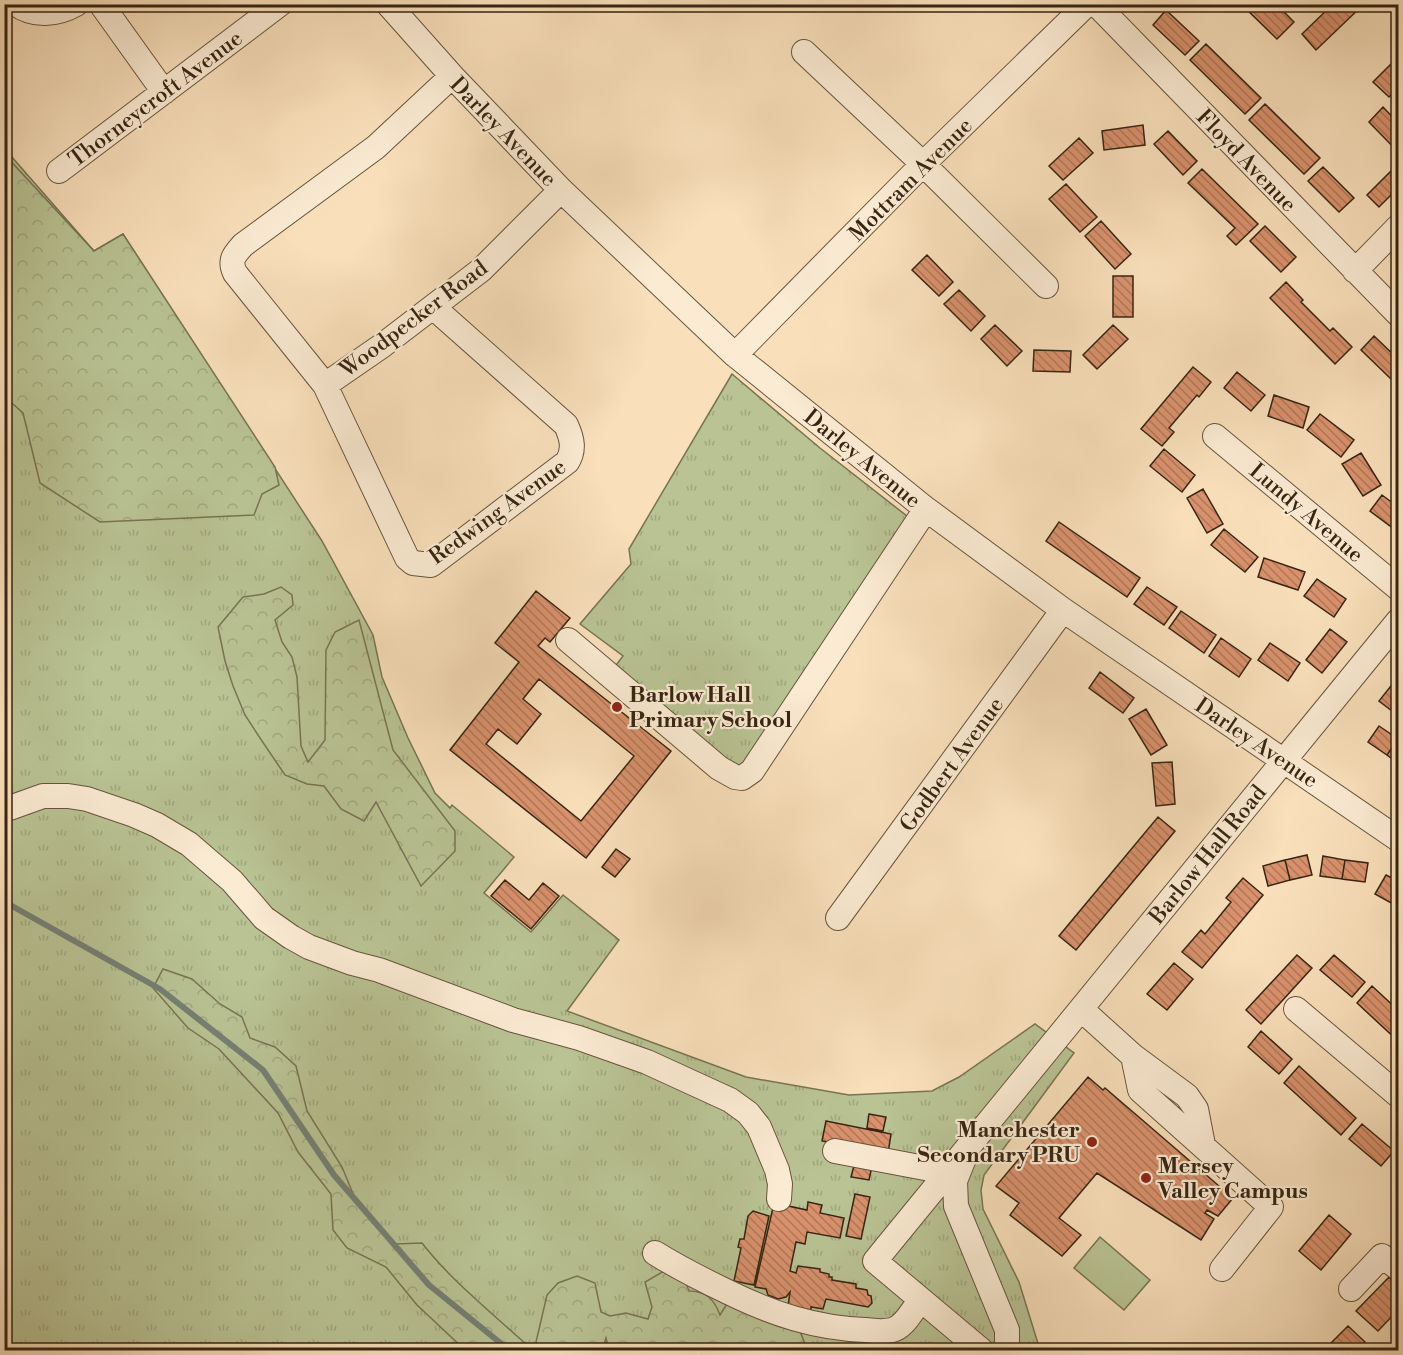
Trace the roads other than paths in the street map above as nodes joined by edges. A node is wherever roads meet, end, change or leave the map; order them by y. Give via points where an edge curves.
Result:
1 (16, 4) edge
2 (76, 4) edge
3 (101, 4) edge
4 (280, 4) edge
5 (388, 4) edge
6 (1087, 4) edge
7 (1096, 4) edge
8 (804, 52) dead end
9 (452, 76) junction
10 (164, 92) junction
11 (923, 164) junction
12 (59, 171) dead end
13 (561, 190) junction
14 (1398, 227) edge
15 (1355, 271) junction
16 (1046, 286) dead end
17 (433, 307) junction
18 (1398, 314) edge
19 (735, 355) junction
20 (325, 385) junction
21 (1215, 436) dead end
22 (926, 509) junction
23 (1398, 588) edge
24 (1063, 610) junction
25 (1398, 621) edge
26 (568, 640) dead end
27 (1284, 759) junction
28 (4, 810) edge
29 (1398, 838) edge
30 (838, 918) dead end
31 (1081, 1009) junction
32 (1296, 1009) dead end
33 (1398, 1095) edge
34 (969, 1144) junction
35 (835, 1151) dead end
36 (946, 1172) junction
37 (779, 1199) dead end
38 (655, 1253) dead end
39 (1398, 1268) edge
40 (1222, 1269) dead end
41 (1351, 1289) dead end
42 (920, 1301) junction
43 (868, 1340) edge
44 (981, 1350) edge
45 (1004, 1350) edge

1 - 2 street via 33,13 51,13
3 - 10 street
4 - 10 street, Thorneycroft Avenue
5 - 9 street, Darley Avenue
6 - 11 street, Mottram Avenue
7 - 15 street, Floyd Avenue
8 - 11 street
9 - 13 street, Darley Avenue
9 - 20 street, Woodpecker Road via 376,147 233,256 231,265 235,273
10 - 12 street, Thorneycroft Avenue
11 - 16 street
11 - 19 street, Mottram Avenue
13 - 17 street, Woodpecker Road via 481,270
13 - 19 street, Darley Avenue
14 - 15 street
15 - 18 street, Floyd Avenue
17 - 20 street, Woodpecker Road
17 - 20 street, Redwing Avenue via 566,425 572,454 567,462 431,565 412,563 407,558
19 - 22 street, Darley Avenue
21 - 23 street, Lundy Avenue
22 - 24 street, Darley Avenue
22 - 26 street via 752,771 742,778 719,768
24 - 27 street, Darley Avenue
24 - 30 street, Godbert Avenue
25 - 27 street, Barlow Hall Road
27 - 29 street, Darley Avenue
27 - 31 street, Barlow Hall Road
28 - 37 street via 43,796 68,796 134,815 189,844 232,880 264,918 309,947 513,1020 647,1062 730,1100 759,1127 777,1170
31 - 34 street, Barlow Hall Road
31 - 40 street via 1133,1056 1140,1090 1271,1207
32 - 33 street
34 - 36 street, Barlow Hall Road
34 - 45 street via 956,1181 956,1206 1007,1330
35 - 36 street
36 - 42 street, Barlow Hall Road via 875,1261
38 - 43 street via 752,1304 797,1321 849,1329
39 - 41 street via 1383,1256
42 - 43 street via 904,1324
42 - 44 street

